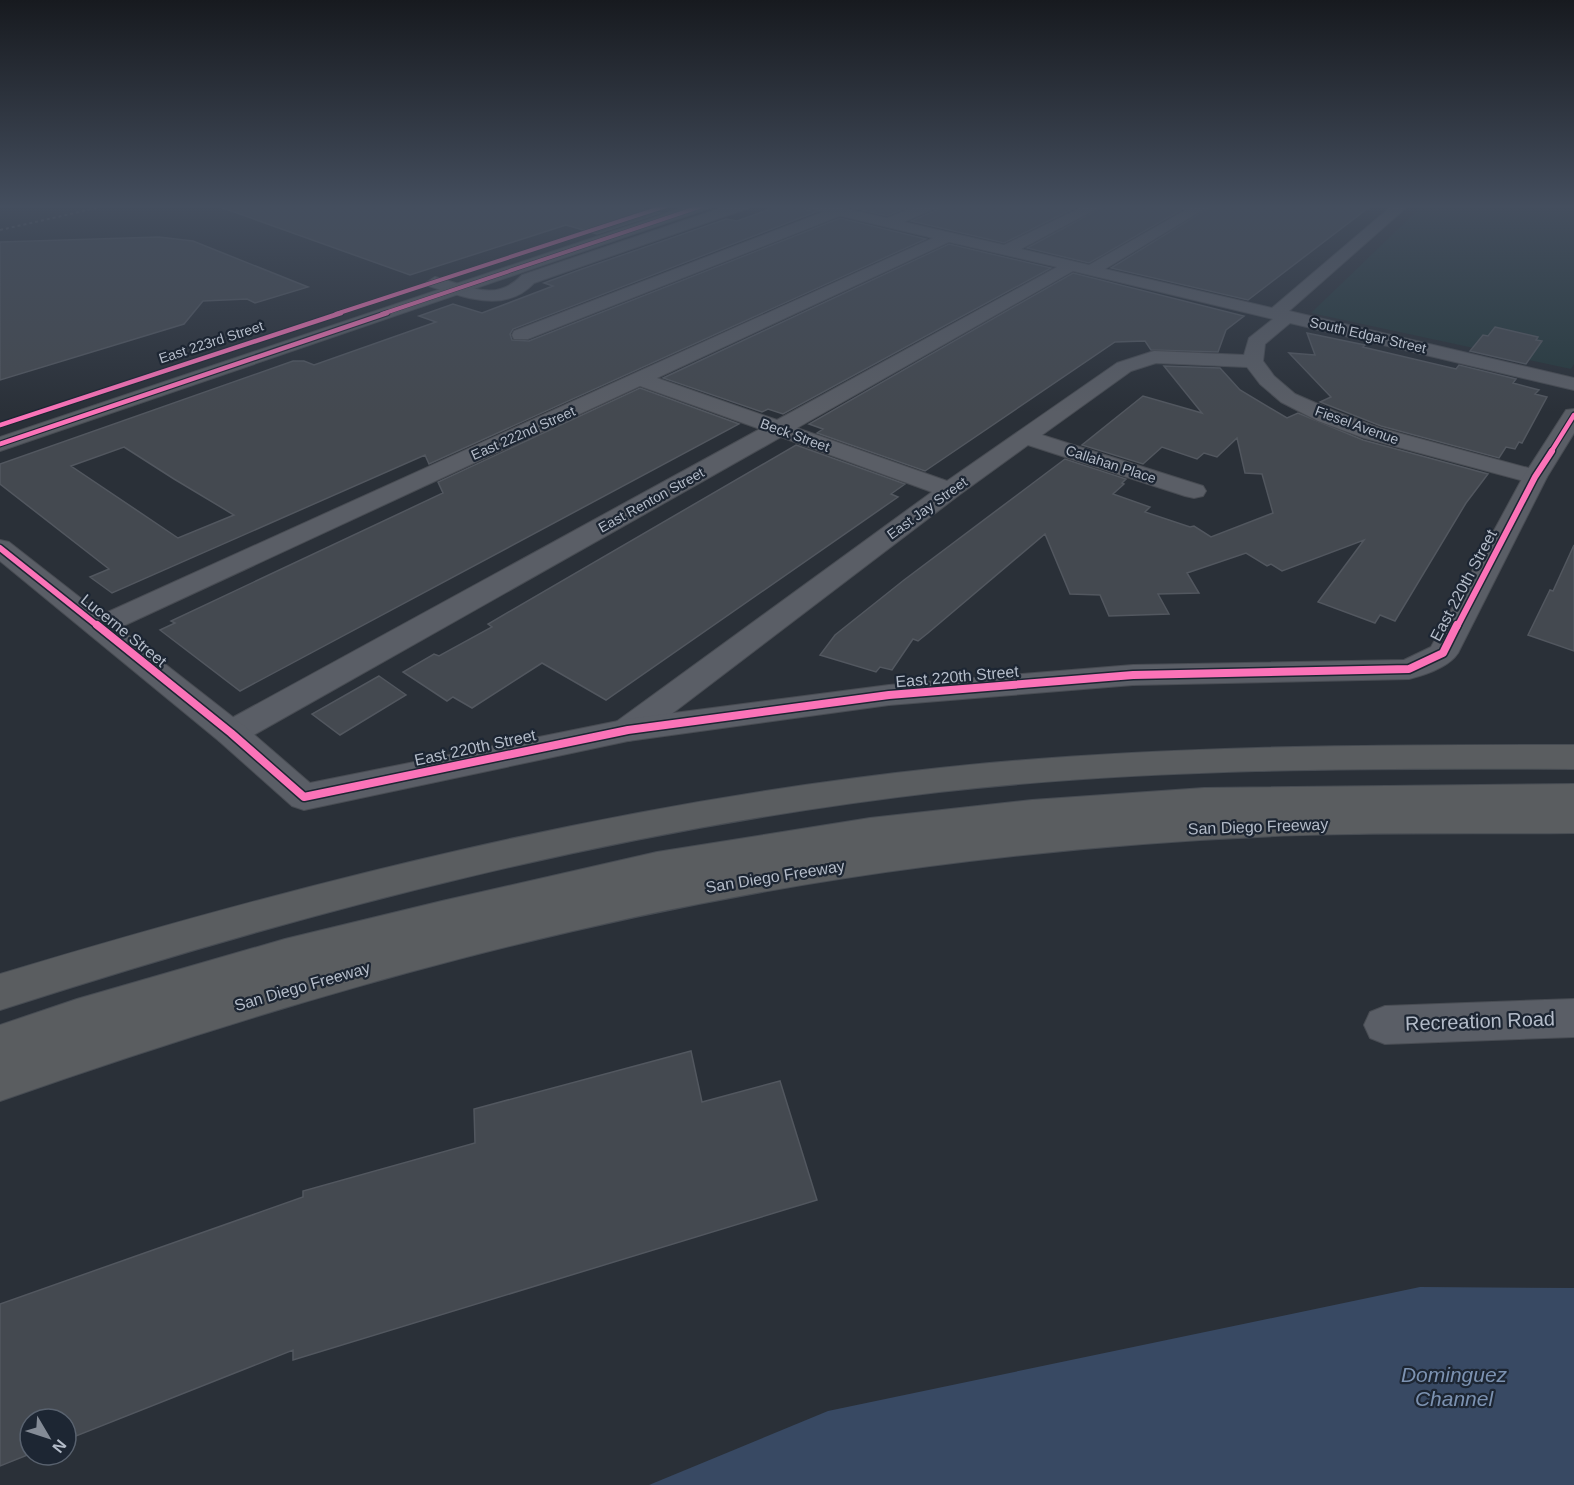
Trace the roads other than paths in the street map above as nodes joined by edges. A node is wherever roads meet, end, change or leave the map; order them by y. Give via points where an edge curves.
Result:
1 (458, 274) edge
2 (500, 274) edge
3 (542, 274) edge
4 (677, 274) edge
5 (867, 274) edge
6 (1068, 274) edge
7 (1108, 274) edge
8 (1326, 274) edge
9 (435, 282) junction
10 (457, 289) junction
11 (1282, 314) junction
12 (521, 335) dead end
13 (1253, 361) junction
14 (641, 380) junction
15 (1574, 384) edge
16 (1574, 416) edge
17 (0, 425) edge
18 (778, 429) junction
19 (1027, 438) junction
20 (0, 444) edge
21 (1535, 477) junction
22 (950, 490) junction
23 (1194, 491) dead end
24 (0, 548) edge
25 (98, 627) junction
26 (628, 730) junction
27 (231, 733) junction
28 (1574, 757) edge
29 (1574, 782) edge
30 (1574, 797) edge
31 (1574, 820) edge
32 (0, 992) edge
33 (1574, 1018) edge
34 (0, 1025) edge
35 (1385, 1025) dead end
36 (0, 1045) edge
37 (0, 1080) edge

1 - 9 main road, East 223rd Street
2 - 10 main road, East 223rd Street
3 - 10 street via 503,296 488,297
4 - 12 street
5 - 14 street, East 222nd Street
6 - 18 street, East Renton Street
7 - 11 street, South Edgar Street
8 - 11 street
9 - 10 street
9 - 17 main road, East 223rd Street
10 - 20 main road, East 223rd Street
11 - 13 street via 1256,342
11 - 15 street, South Edgar Street
13 - 19 street, East Jay Street via 1173,357 1138,361 1124,367
13 - 21 street, Fiesel Avenue via 1288,398 1326,416 1371,433
14 - 18 street, Beck Street
14 - 25 street, East 222nd Street
16 - 21 street, East 220th Street
18 - 22 street, Beck Street
18 - 27 street, East Renton Street
19 - 22 street, East Jay Street
19 - 23 street, Callahan Place
21 - 26 street, East 220th Street via 1443,653 1409,669 1133,675 889,695
22 - 26 street, East Jay Street
24 - 25 street, Lucerne Street
25 - 27 street, Lucerne Street
26 - 27 street, East 220th Street via 304,797
28 - 32 highway via 1246,759 1074,767 705,813 565,840 241,918
29 - 34 highway via 1324,781 1098,790 811,824 660,849 304,929 141,977
30 - 36 highway via 1204,801 1032,813 870,831 657,866 442,917 285,956
31 - 37 highway, San Diego Freeway via 1236,825 1040,840 746,879 590,910 436,948 251,1000
33 - 35 street, Recreation Road

